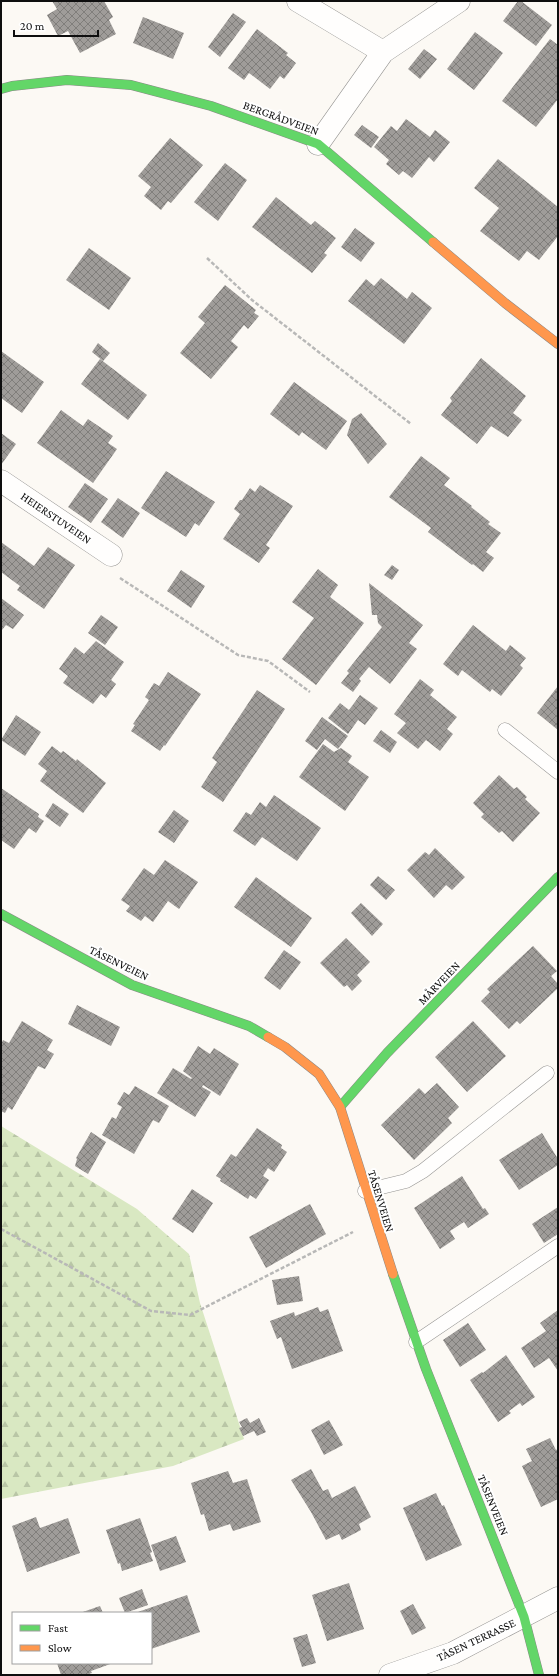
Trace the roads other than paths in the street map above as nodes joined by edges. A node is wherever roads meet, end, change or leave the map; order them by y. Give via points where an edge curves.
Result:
1 (298, 1) edge
2 (459, 1) edge
3 (383, 52) junction
4 (1, 90) edge
5 (318, 144) junction
6 (558, 344) edge
7 (1, 481) edge
8 (111, 555) road end
9 (505, 730) dead end
10 (558, 772) edge
11 (558, 878) edge
12 (1, 914) edge
13 (547, 1073) dead end
14 (340, 1107) junction
15 (365, 1191) junction
16 (558, 1246) edge
17 (416, 1342) junction
18 (558, 1598) edge
19 (524, 1617) junction
20 (390, 1675) edge
21 (539, 1675) edge

1 - 3 street
2 - 3 street
3 - 5 street
4 - 5 street, BERGRÅDVEIEN via 12,86 67,80 131,85 211,106
5 - 6 street, BERGRÅDVEIEN via 505,304
7 - 8 street, HEIERSTUVEIEN
9 - 10 lane
11 - 14 street, MÅRVEIEN via 387,1053
12 - 14 street, TÅSENVEIEN via 132,985 249,1026 285,1047 319,1074
13 - 15 lane via 423,1171 406,1181
14 - 15 street, TÅSENVEIEN
15 - 17 street, TÅSENVEIEN
16 - 17 lane
17 - 19 street, TÅSENVEIEN
18 - 19 street, TÅSEN TERRASSE
19 - 20 street, TÅSEN TERRASSE via 453,1653
19 - 21 street, TÅSENVEIEN

